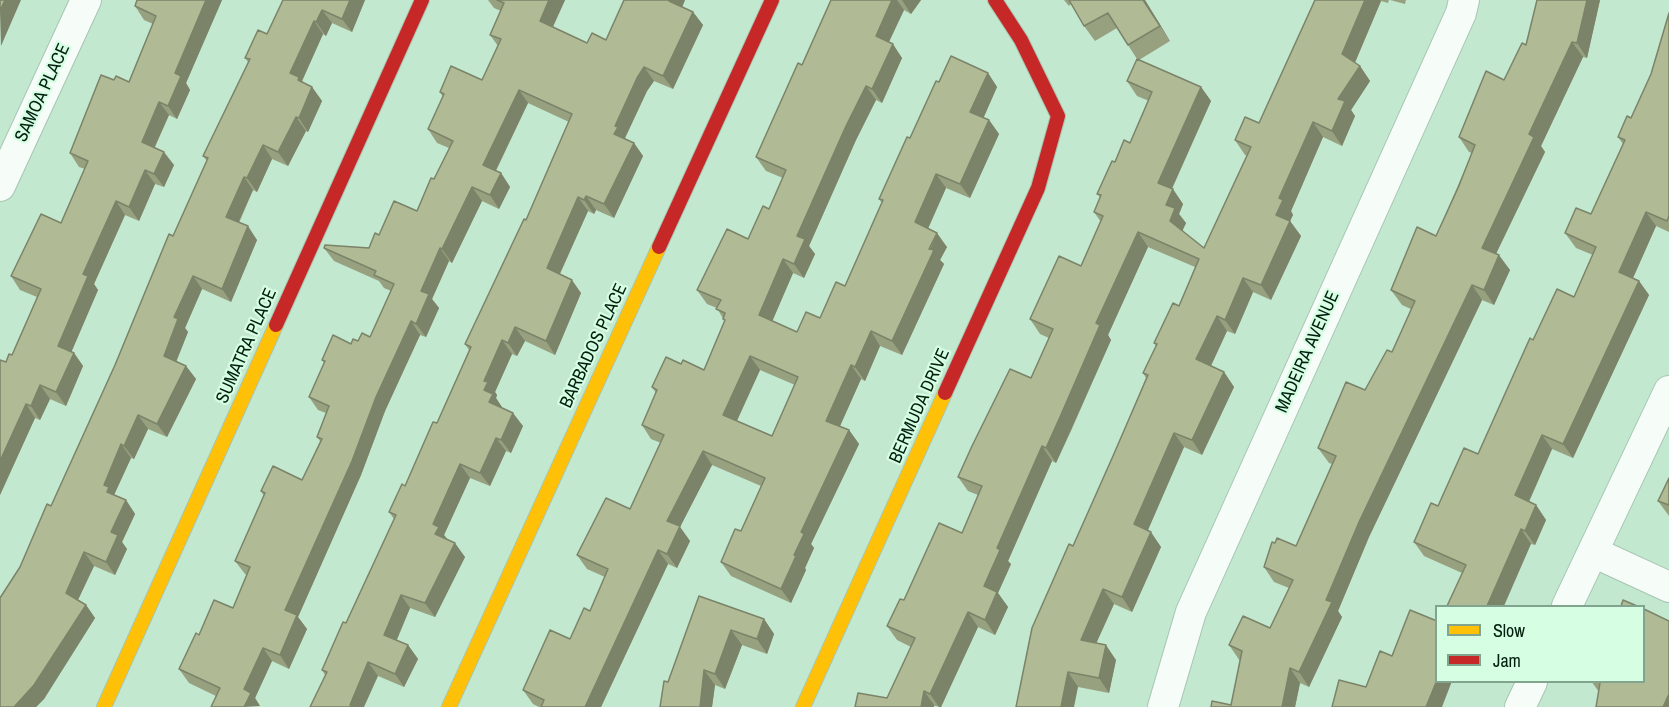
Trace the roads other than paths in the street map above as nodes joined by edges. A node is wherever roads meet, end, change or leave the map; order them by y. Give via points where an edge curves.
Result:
1 (86, 0) edge
2 (422, 0) edge
3 (772, 0) edge
4 (995, 0) edge
5 (1464, 0) edge
6 (0, 186) edge
7 (1669, 391) edge
8 (1593, 552) junction
9 (1669, 587) edge
10 (1567, 605) edge
11 (1531, 683) edge
12 (104, 707) edge
13 (449, 707) edge
14 (803, 707) edge
15 (1163, 707) edge
16 (1520, 707) edge

1 - 6 street, SAMOA PLACE
2 - 12 street, SUMATRA PLACE
3 - 13 street, BARBADOS PLACE
4 - 14 street, BERMUDA DRIVE via 1021,40 1058,116 1038,188
5 - 15 street, MADEIRA AVENUE via 1191,612
7 - 8 street
8 - 9 street
8 - 10 street
11 - 16 street

